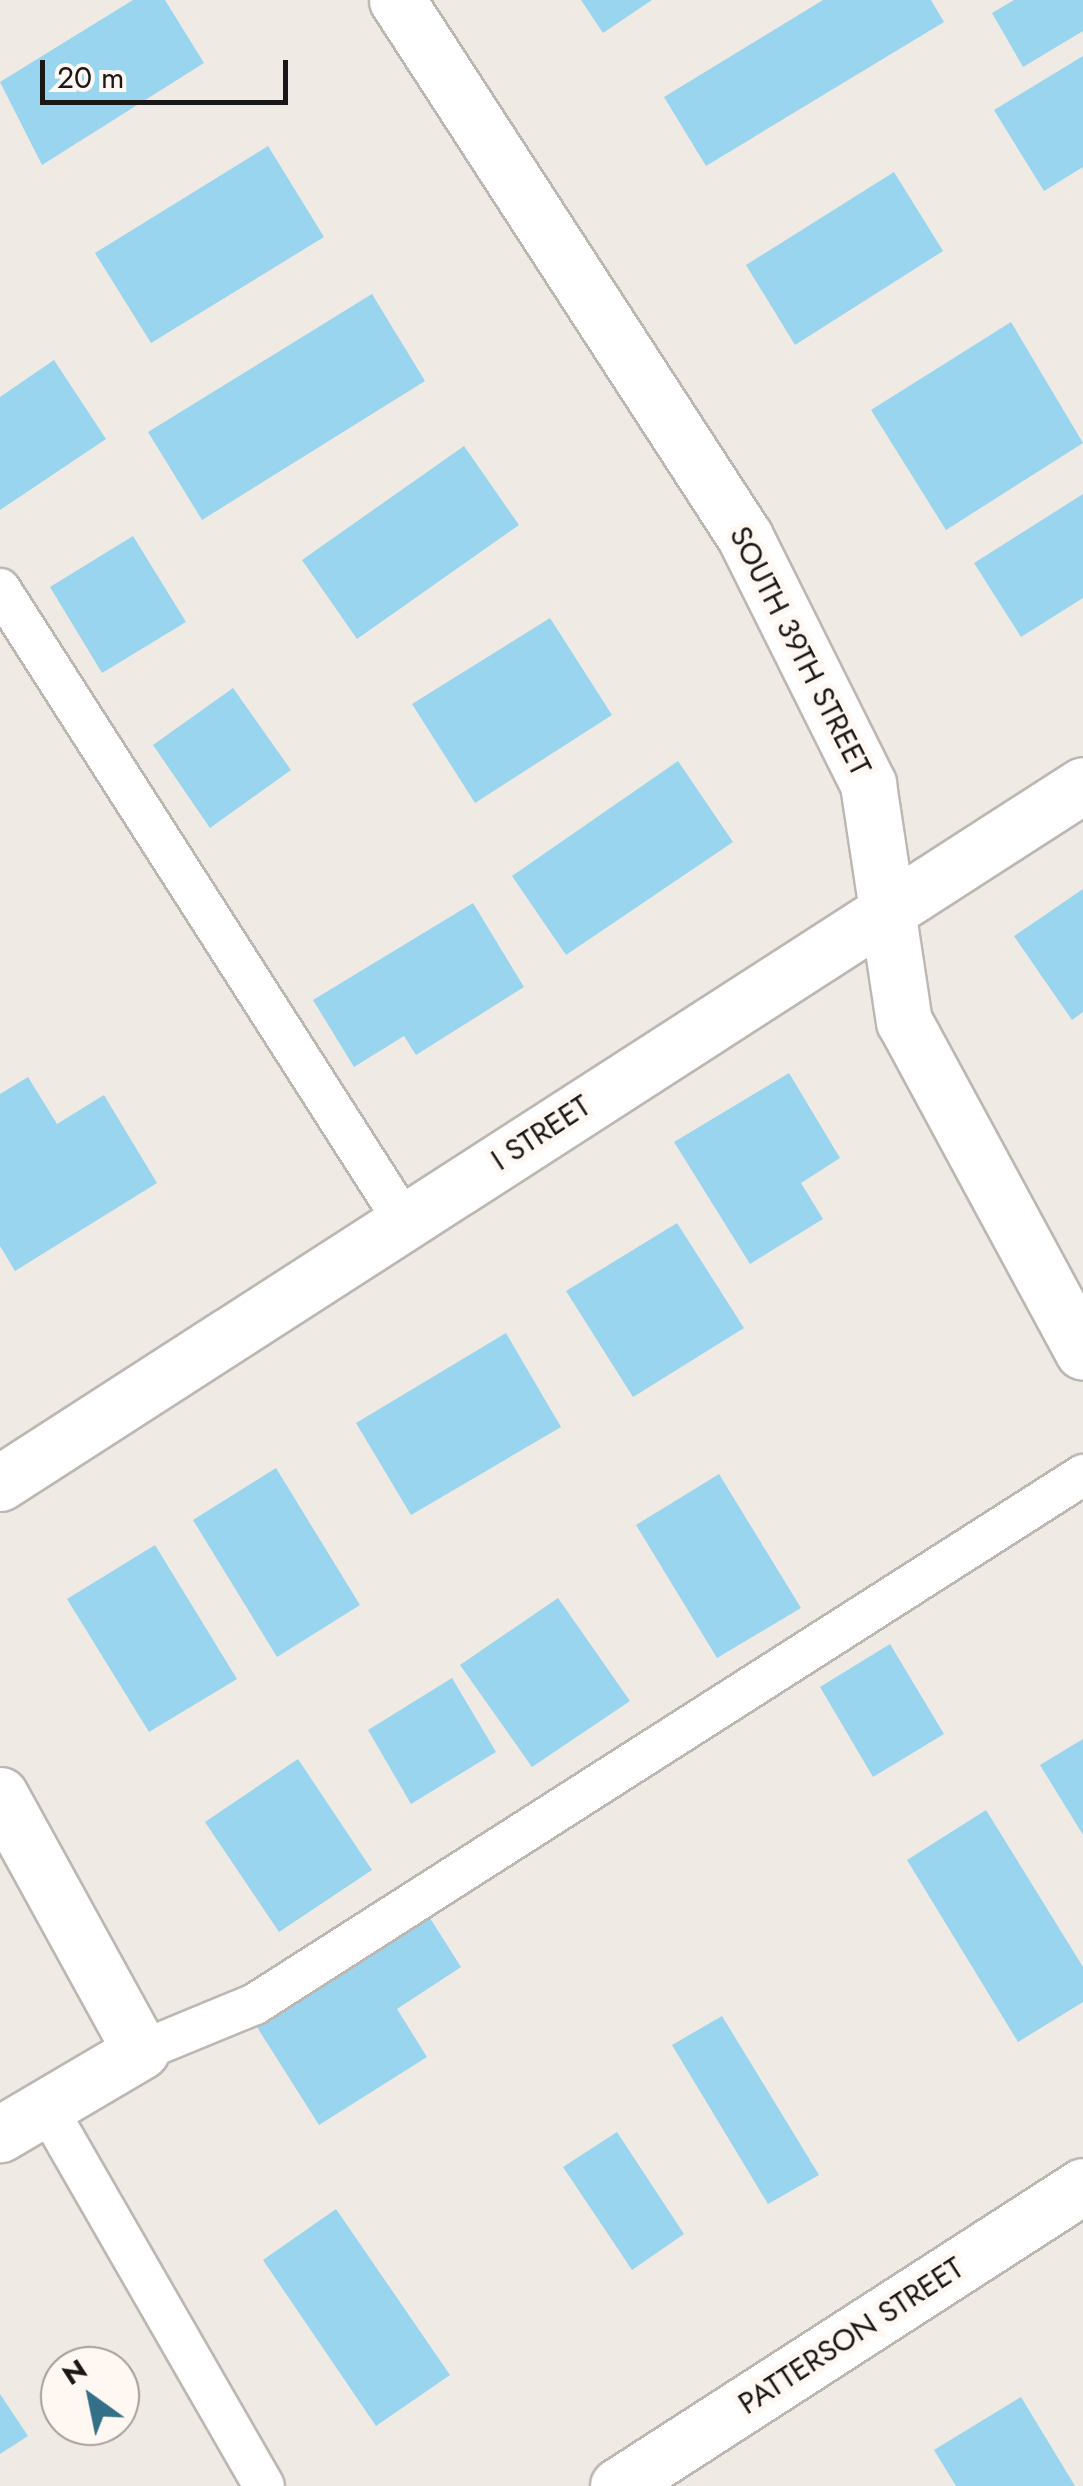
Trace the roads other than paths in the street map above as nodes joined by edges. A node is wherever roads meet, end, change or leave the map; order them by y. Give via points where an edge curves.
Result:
1 (396, 0) edge
2 (0, 589) edge
3 (1083, 785) edge
4 (887, 909) junction
5 (404, 1221) junction
6 (1083, 1352) edge
7 (1083, 1474) edge
8 (0, 1484) edge
9 (0, 1795) edge
10 (141, 2051) junction
11 (45, 2105) junction
12 (0, 2134) edge
13 (1083, 2186) edge
14 (264, 2486) edge
15 (618, 2486) edge

1 - 4 street, SOUTH 39TH STREET via 746,537 868,784
2 - 5 lane
3 - 4 street, I STREET
4 - 5 street, I STREET
4 - 6 street, SOUTH 39TH STREET via 904,1021
5 - 8 street, I STREET
7 - 10 lane via 255,2004
9 - 10 street
10 - 11 street
11 - 12 street
11 - 14 lane
13 - 15 street, PATTERSON STREET

